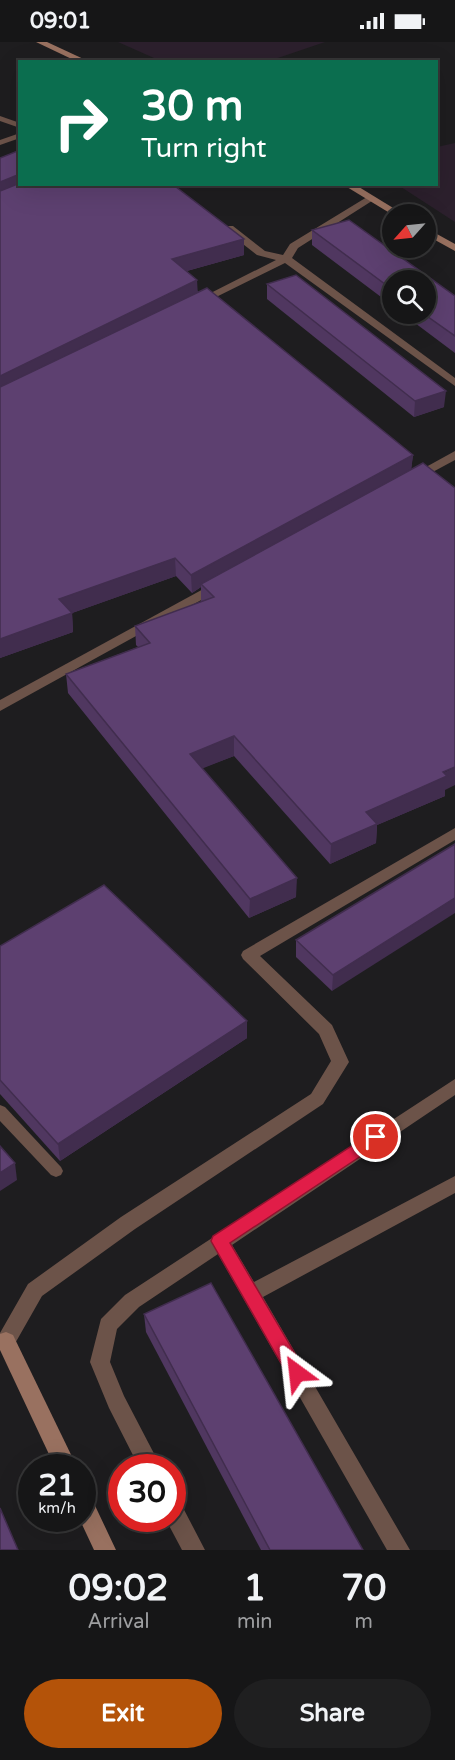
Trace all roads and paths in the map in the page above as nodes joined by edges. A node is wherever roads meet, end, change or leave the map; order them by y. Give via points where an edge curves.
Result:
1 (40, 42) edge
2 (81, 60) edge
3 (0, 118) edge
4 (18, 125) edge
5 (18, 136) edge
6 (0, 143) edge
7 (349, 186) edge
8 (370, 198) junction
9 (382, 205) edge
10 (216, 219) edge
11 (436, 237) edge
12 (455, 248) edge
13 (286, 259) junction
14 (180, 311) edge
15 (455, 383) edge
16 (455, 455) edge
17 (403, 483) edge
18 (228, 580) edge
19 (0, 706) edge
20 (455, 833) edge
21 (455, 1086) edge
22 (0, 1111) edge
23 (56, 1171) dead end
24 (455, 1184) edge
25 (219, 1241) junction
26 (251, 1294) junction
27 (60, 1454) edge
28 (143, 1454) edge
29 (96, 1531) edge
30 (184, 1532) edge
31 (105, 1550) edge
32 (194, 1550) edge
33 (399, 1550) edge

1 - 2 street
3 - 4 lane
5 - 6 lane
7 - 8 street
8 - 9 street
8 - 13 street via 294,246
10 - 13 street via 261,254
11 - 12 street
13 - 14 street
13 - 15 street
16 - 17 street
18 - 19 street
20 - 27 street via 249,955 326,1030 340,1062 317,1099 128,1223 35,1290 6,1341
21 - 25 street
22 - 23 lane
24 - 26 street
25 - 26 street
25 - 28 street via 132,1301 108,1325 100,1362
26 - 33 street
29 - 31 street
30 - 32 street

